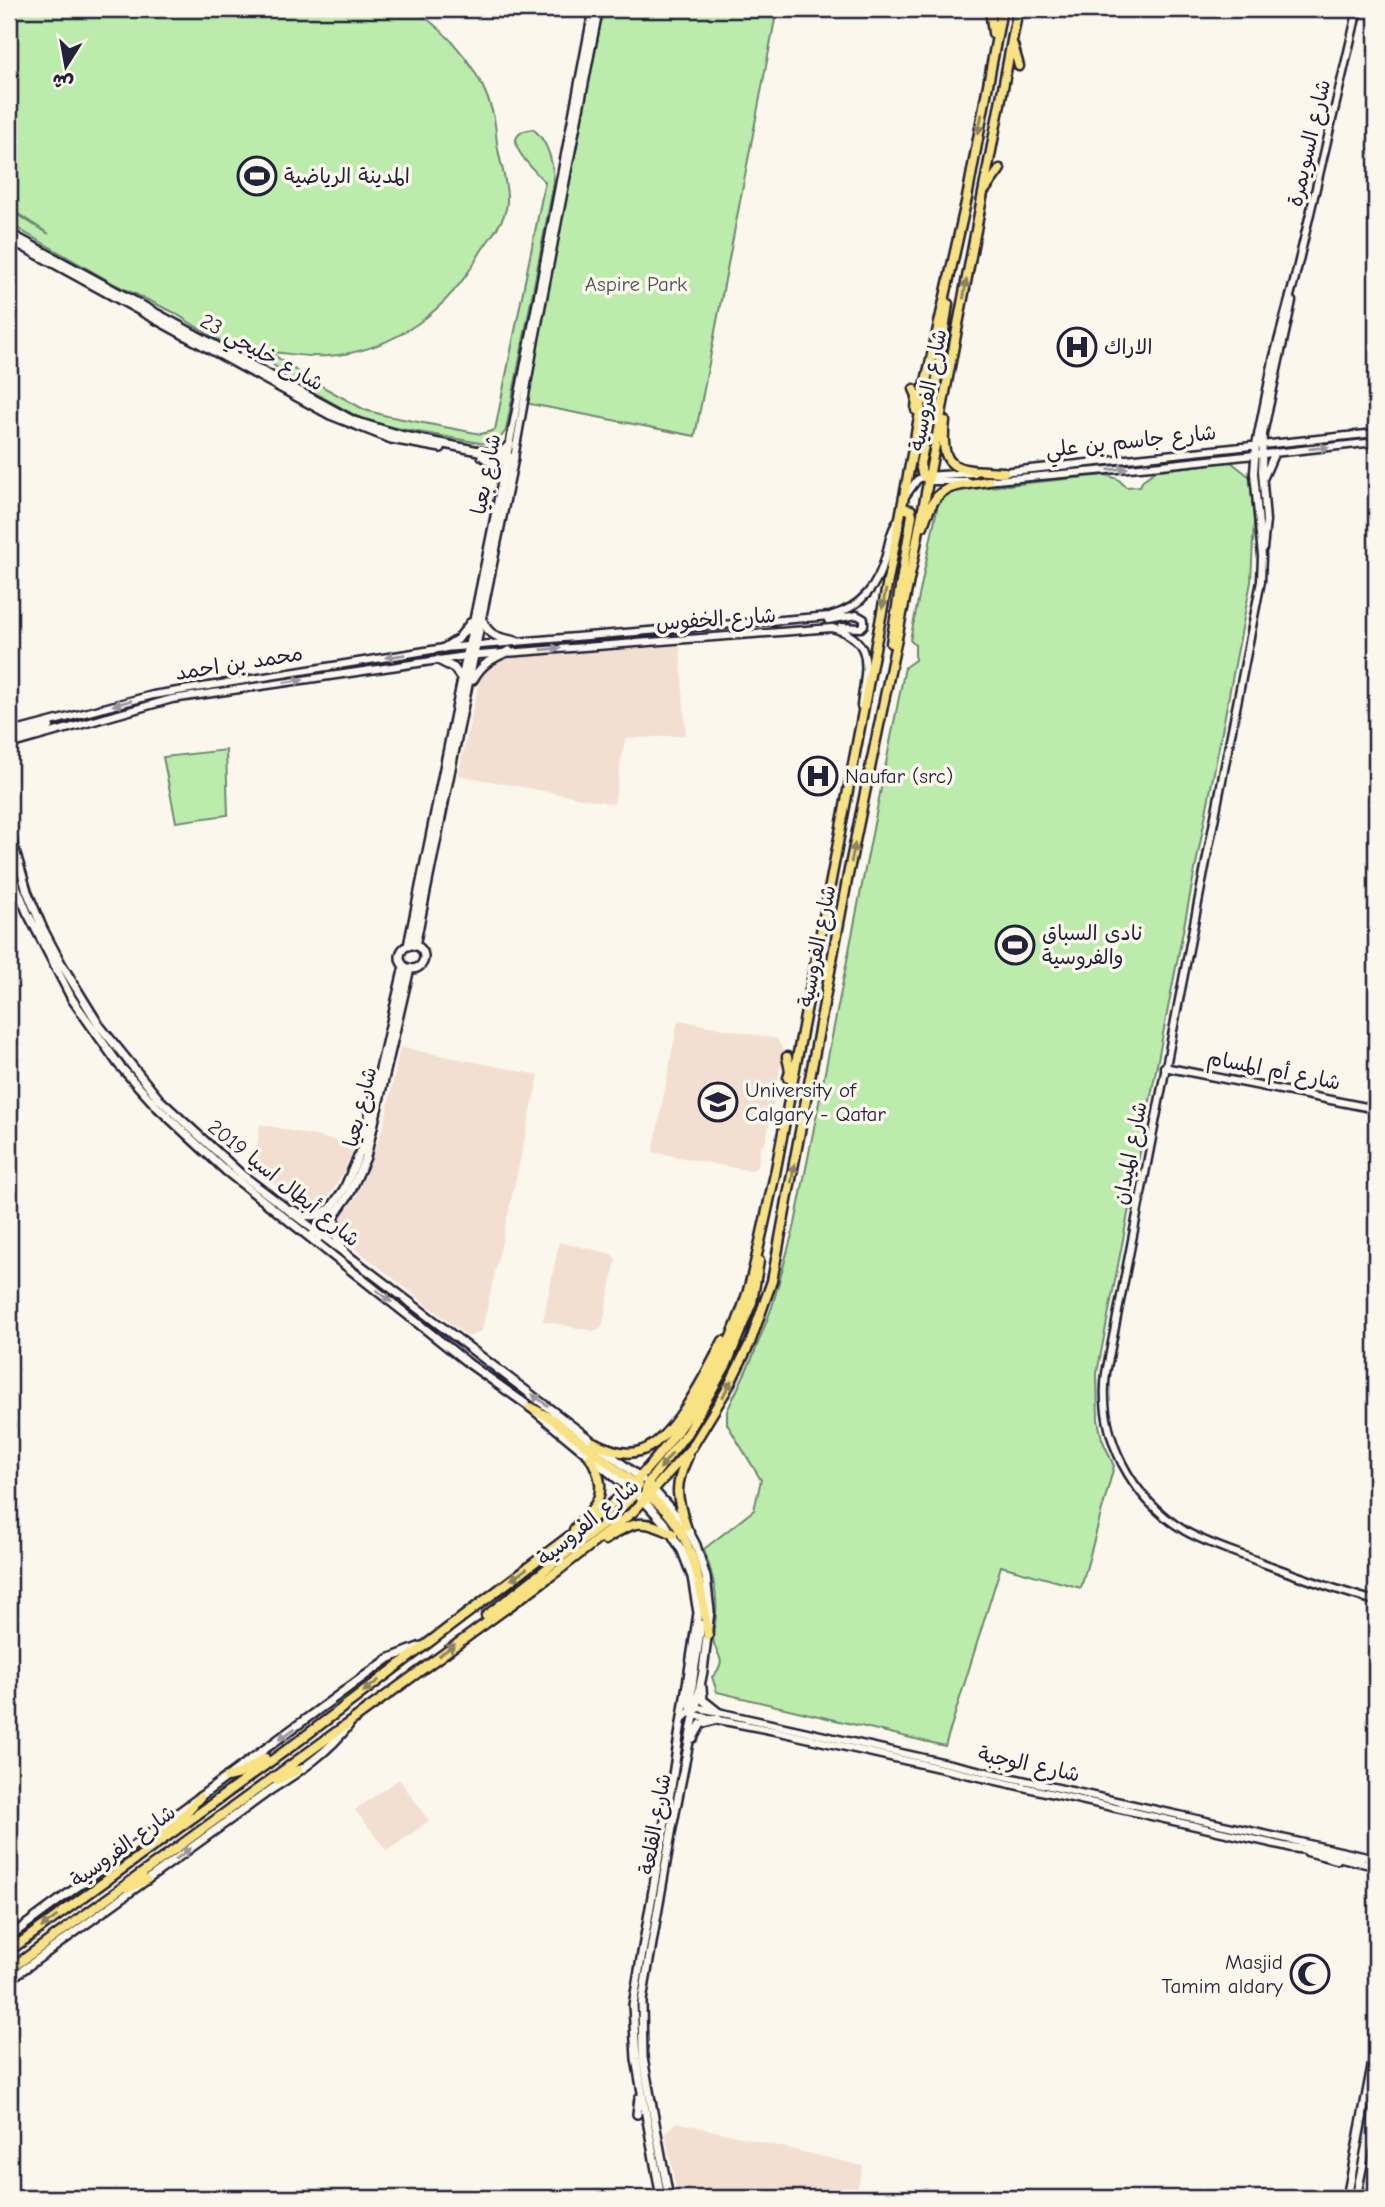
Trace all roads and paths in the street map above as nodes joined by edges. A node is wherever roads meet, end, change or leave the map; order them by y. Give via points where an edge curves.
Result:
1 (593, 9) edge
2 (599, 9) edge
3 (990, 9) edge
4 (1002, 9) edge
5 (1018, 9) edge
6 (1358, 9) edge
7 (592, 26) junction
8 (1012, 42) junction
9 (1019, 66) dead end
10 (984, 100) junction
11 (1000, 169) dead end
12 (983, 192) junction
13 (9, 233) edge
14 (9, 239) edge
15 (949, 277) junction
16 (533, 338) junction
17 (948, 380) junction
18 (914, 389) dead end
19 (1262, 426) junction
20 (1376, 433) edge
21 (1279, 442) junction
22 (1376, 442) edge
23 (427, 443) junction
24 (510, 444) junction
25 (1259, 444) junction
26 (914, 446) junction
27 (1238, 447) junction
28 (1275, 452) junction
29 (484, 454) junction
30 (1258, 454) junction
31 (1238, 457) junction
32 (510, 460) junction
33 (1004, 471) junction
34 (1254, 473) junction
35 (940, 474) junction
36 (927, 477) junction
37 (503, 481) junction
38 (988, 481) junction
39 (939, 482) junction
40 (1262, 482) junction
41 (901, 509) junction
42 (914, 556) junction
43 (1262, 556) junction
44 (477, 609) junction
45 (483, 621) junction
46 (800, 621) junction
47 (832, 628) junction
48 (516, 641) junction
49 (478, 644) junction
50 (468, 645) junction
51 (444, 648) junction
52 (509, 651) junction
53 (476, 655) junction
54 (466, 656) junction
55 (438, 660) junction
56 (889, 676) junction
57 (461, 678) junction
58 (468, 690) junction
59 (69, 717) junction
60 (11, 732) edge
61 (857, 736) junction
62 (10, 744) edge
63 (9, 830) edge
64 (9, 869) edge
65 (412, 946) junction
66 (407, 967) junction
67 (787, 1057) dead end
68 (1164, 1067) junction
69 (1376, 1109) edge
70 (241, 1174) junction
71 (775, 1174) junction
72 (335, 1203) junction
73 (336, 1214) junction
74 (316, 1237) junction
75 (759, 1244) junction
76 (348, 1257) junction
77 (737, 1321) junction
78 (530, 1408) junction
79 (593, 1442) junction
80 (692, 1447) junction
81 (590, 1457) junction
82 (641, 1490) junction
83 (686, 1526) junction
84 (573, 1534) junction
85 (673, 1534) junction
86 (559, 1570) junction
87 (1376, 1601) edge
88 (698, 1613) junction
89 (480, 1626) junction
90 (708, 1636) junction
91 (425, 1645) junction
92 (702, 1671) junction
93 (693, 1711) junction
94 (718, 1716) junction
95 (352, 1719) junction
96 (680, 1725) junction
97 (293, 1744) junction
98 (299, 1770) junction
99 (227, 1777) junction
100 (680, 1786) junction
101 (200, 1797) junction
102 (212, 1821) junction
103 (1289, 1847) joint
104 (1376, 1859) edge
105 (132, 1861) junction
106 (1376, 1867) edge
107 (146, 1880) junction
108 (58, 1932) junction
109 (9, 1937) edge
110 (9, 1951) edge
111 (9, 1970) edge
112 (9, 1980) edge
113 (1376, 2045) edge
114 (638, 2069) junction
115 (1376, 2099) edge
116 (637, 2114) dead end
117 (661, 2198) edge
118 (669, 2198) edge
119 (1347, 2198) edge
120 (1356, 2198) edge

1 - 7 street, شارع بعيا
2 - 7 street, شارع بعيا
3 - 10 highway via 994,27
4 - 10 highway, شارع الفروسية
5 - 8 highway, شارع الفروسية
6 - 19 street, شارع السويمرة via 1284,312
7 - 16 street, شارع بعيا
8 - 9 highway
8 - 12 highway, شارع الفروسية
10 -> 15 highway, شارع الفروسية
11 - 12 highway
17 -> 12 highway, شارع الفروسية
13 - 23 main road, شارع خليجي 23 via 343,416
14 - 23 main road, شارع خليجي 23 via 330,415 371,433
15 - 26 highway, شارع الفروسية
15 - 36 highway via 944,337 921,461
16 - 24 street, شارع بعيا
16 - 32 street, شارع بعيا
17 - 33 highway via 946,456 962,468
17 - 36 highway, شارع الفروسية
18 - 26 highway
19 - 21 street
19 - 25 street, شارع السويمرة
19 - 27 street
20 - 21 street, شارع جاسم بن علي
21 - 25 street, شارع جاسم بن علي
28 -> 22 street, شارع جاسم بن علي
23 - 29 main road, شارع خليجي 23
24 - 29 main road
24 - 32 street, شارع بعيا
25 - 27 street, شارع جاسم بن علي
25 - 30 street, شارع السويمرة
26 - 41 highway, شارع الفروسية
27 - 33 street, شارع جاسم بن علي
28 - 30 street, شارع جاسم بن علي
28 - 40 street
29 - 32 main road, شارع خليجي 23
29 - 37 main road via 498,467
30 - 31 street, شارع جاسم بن علي
30 - 34 street, شارع الميدان
30 - 40 street, شارع الميدان
31 - 34 street
38 -> 31 street, شارع جاسم بن علي
32 - 37 main road, شارع بعيا
32 - 45 main road, شارع بعيا
33 - 35 street, شارع جاسم بن علي
34 - 43 street, شارع الميدان
35 - 36 street, شارع جاسم بن علي
35 - 39 street
36 - 39 street, شارع جاسم بن علي
36 - 41 street via 909,489
36 - 42 highway, شارع الفروسية
37 - 44 main road, شارع بعيا
38 - 39 street, شارع جاسم بن علي
38 - 42 highway via 940,492 932,501
40 - 43 street, شارع الميدان via 1266,527
41 - 46 street, شارع الخفوس via 868,595 838,614
41 - 56 highway via 911,510 912,515 896,600
41 -> 61 highway, شارع الفروسية
42 - 56 highway, شارع الفروسية
43 - 68 street, شارع الميدان via 1221,790
44 - 50 main road, شارع بعيا
44 - 51 main road via 462,635
45 - 48 main road via 494,635
45 - 49 main road, شارع بعيا
46 - 47 street, شارع الخفوس via 858,615 865,621 861,628
46 - 48 street, شارع الخفوس
52 -> 47 street, شارع الخفوس
47 - 61 street via 853,635 864,652
48 - 49 street, شارع الخفوس
49 - 50 street, محمد بن احمد
49 - 53 main road, شارع بعيا
50 - 51 street, محمد بن احمد
50 - 54 main road, شارع بعيا
51 -> 59 street, محمد بن احمد via 153,695
52 - 53 street, شارع الخفوس
52 - 58 main road via 485,663
53 - 54 street, محمد بن احمد
53 - 58 main road, شارع بعيا
54 - 55 street, محمد بن احمد
54 - 57 main road, شارع بعيا
55 - 57 main road via 454,668
62 -> 55 street, محمد بن احمد via 172,699
80 -> 56 highway, شارع الفروسية via 750,1343 772,1281
57 - 65 main road, شارع بعيا
58 - 65 main road, شارع بعيا
59 - 60 street, محمد بن احمد
59 - 62 street
61 - 71 highway, شارع الفروسية
63 - 70 main road, شارع أبطال اسيا 2019 via 43,929 99,1025 159,1099
64 - 74 main road, شارع أبطال اسيا 2019 via 72,999 119,1065 226,1171
65 - 66 main road via 400,956
65 - 66 main road via 421,950 423,960 419,966
66 - 72 main road, شارع بعيا via 360,1150
66 - 73 main road, شارع بعيا via 366,1157
67 - 71 highway via 790,1071
68 - 69 street, شارع أم المسام
68 - 87 street, شارع الميدان via 1106,1373 1107,1412 1117,1453 1141,1495 1187,1532 1300,1577
70 - 72 main road via 302,1215 320,1215
70 - 74 main road, شارع أبطال اسيا 2019
71 - 75 highway, شارع الفروسية
72 - 74 main road, شارع بعيا
73 - 74 main road, شارع بعيا
73 - 76 main road via 335,1234
74 - 76 main road, شارع أبطال اسيا 2019
74 -> 78 main road, شارع أبطال اسيا 2019 via 468,1363
75 - 77 highway, شارع الفروسية
75 -> 82 highway via 752,1302 727,1364 687,1433
79 -> 76 main road, شارع أبطال اسيا 2019
77 - 79 highway via 693,1395 657,1442 628,1453
77 - 82 highway, شارع الفروسية via 718,1362
78 - 81 main road, شارع أبطال اسيا 2019
78 - 82 highway via 552,1419
79 - 82 main road, شارع أبطال اسيا 2019
80 - 82 highway, شارع الفروسية
80 - 83 highway via 677,1492
81 - 82 main road, شارع أبطال اسيا 2019
81 - 84 highway via 600,1491 596,1504
82 - 83 main road, شارع القلعة
82 - 84 highway, شارع الفروسية
82 - 85 main road, شارع القلعة
82 - 86 highway, شارع الفروسية
82 - 89 highway via 491,1611
82 - 90 highway via 685,1540 701,1586
83 - 90 main road, شارع القلعة via 709,1590
84 -> 91 highway, شارع الفروسية
85 - 86 highway via 638,1522
85 - 88 main road, شارع القلعة via 689,1568
86 - 89 highway, شارع الفروسية
88 - 93 main road
88 - 96 main road, شارع القلعة
95 -> 89 highway, شارع الفروسية
90 - 92 main road, شارع القلعة
91 -> 97 highway, شارع الفروسية
91 -> 99 main road, شارع الفروسية via 390,1658
92 - 93 main road, شارع القلعة
92 - 94 main road via 703,1700
93 - 94 street, شارع الوجبة
93 - 96 street
93 - 100 main road, شارع القلعة
94 - 100 main road via 694,1734
94 - 103 street, شارع الوجبة
94 - 104 street, شارع الوجبة
95 - 98 main road, شارع الفروسية via 334,1743
95 - 102 highway, شارع الفروسية
96 - 100 main road via 685,1729
96 - 114 main road, شارع القلعة via 634,1993
97 - 99 highway
97 - 105 highway, شارع الفروسية
98 - 102 highway
107 -> 98 main road, شارع الفروسية
99 - 101 main road, شارع الفروسية
100 - 118 main road, شارع القلعة via 641,2016 643,2058
101 - 105 highway
101 - 109 main road, شارع الفروسية
102 - 108 highway, شارع الفروسية
103 - 106 main road
105 -> 110 highway, شارع الفروسية
107 - 108 highway
107 - 112 main road, شارع الفروسية
108 - 111 highway, شارع الفروسية
113 - 119 main road
114 - 116 main road
114 - 117 main road, شارع القلعة
115 - 120 main road

